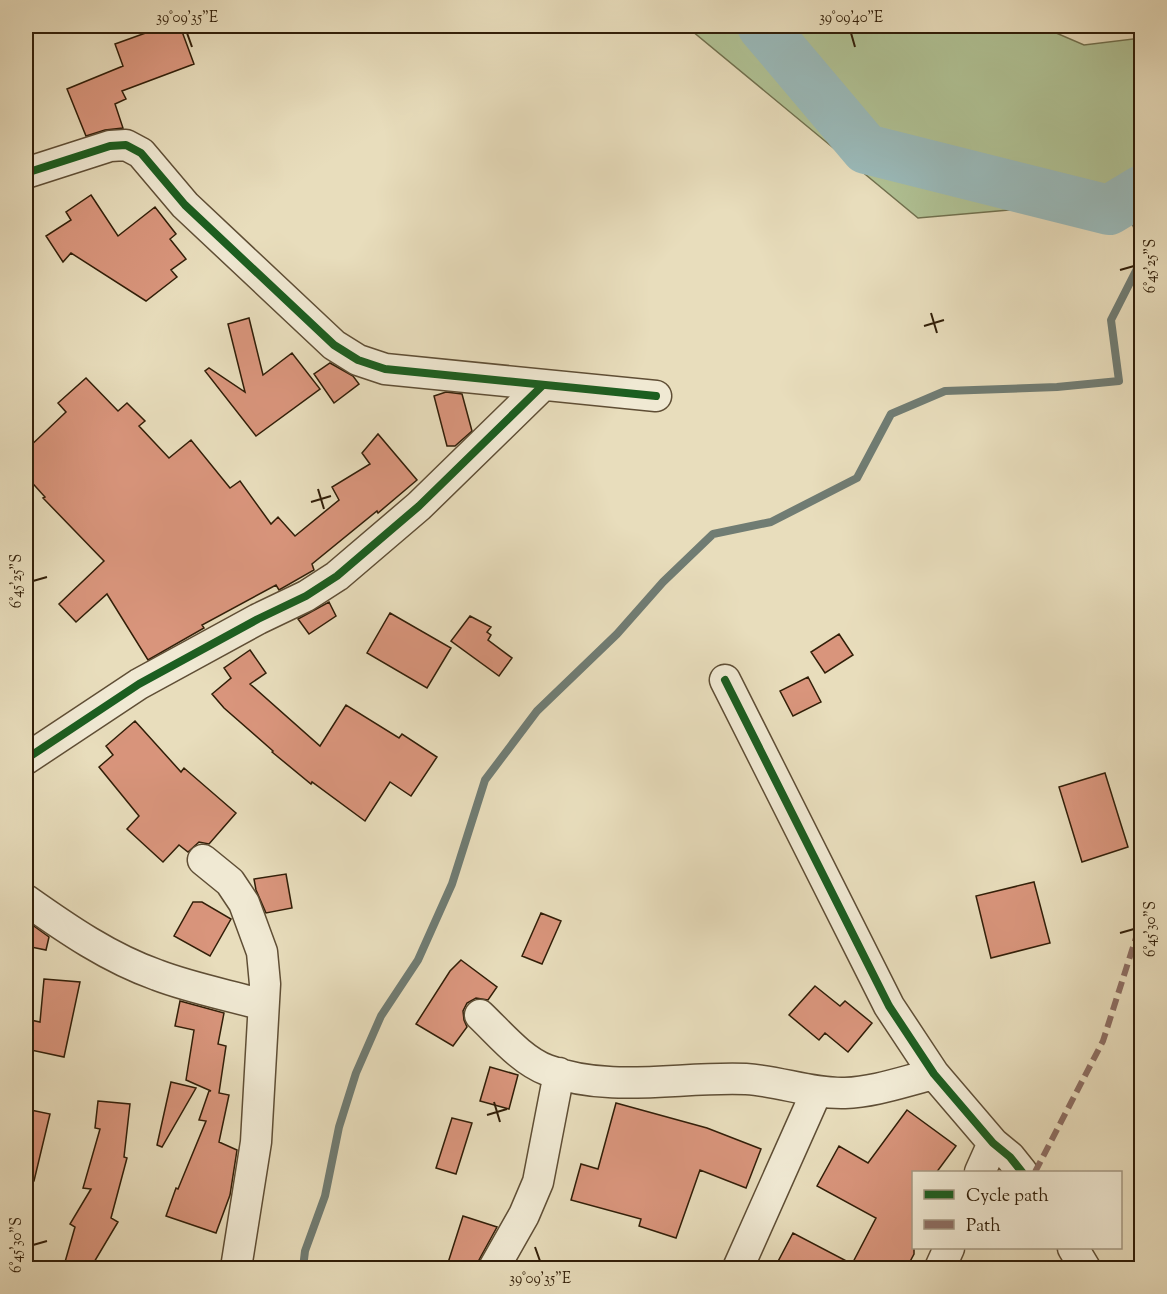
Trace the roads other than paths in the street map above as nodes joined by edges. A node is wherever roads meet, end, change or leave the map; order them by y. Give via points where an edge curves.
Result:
1 (26, 173) edge
2 (543, 386) junction
3 (656, 396) dead end
4 (725, 680) dead end
5 (26, 759) edge
6 (203, 860) dead end
7 (26, 900) edge
8 (263, 1005) junction
9 (480, 1015) dead end
10 (559, 1073) junction
11 (934, 1074) junction
12 (816, 1092) junction
13 (993, 1143) junction
14 (981, 1171) edge
15 (1020, 1171) edge
16 (949, 1249) edge
17 (1074, 1249) edge
18 (236, 1269) edge
19 (494, 1269) edge
20 (738, 1269) edge
21 (940, 1269) edge
22 (1085, 1269) edge

1 - 2 street via 110,146 126,145 141,153 184,205 334,345 358,360 385,369
2 - 3 street
2 - 5 street via 418,506 337,576 139,684
4 - 11 street via 889,1006
6 - 8 street via 240,894 251,919 262,952
7 - 8 street via 115,957 157,975
8 - 18 street via 256,1142
9 - 10 street via 522,1054
10 - 12 street via 583,1080 652,1083 745,1079
10 - 19 street via 538,1182
11 - 12 street via 874,1089
11 - 13 street
12 - 20 street
13 - 14 street
13 - 15 street
16 - 21 street
17 - 22 street

